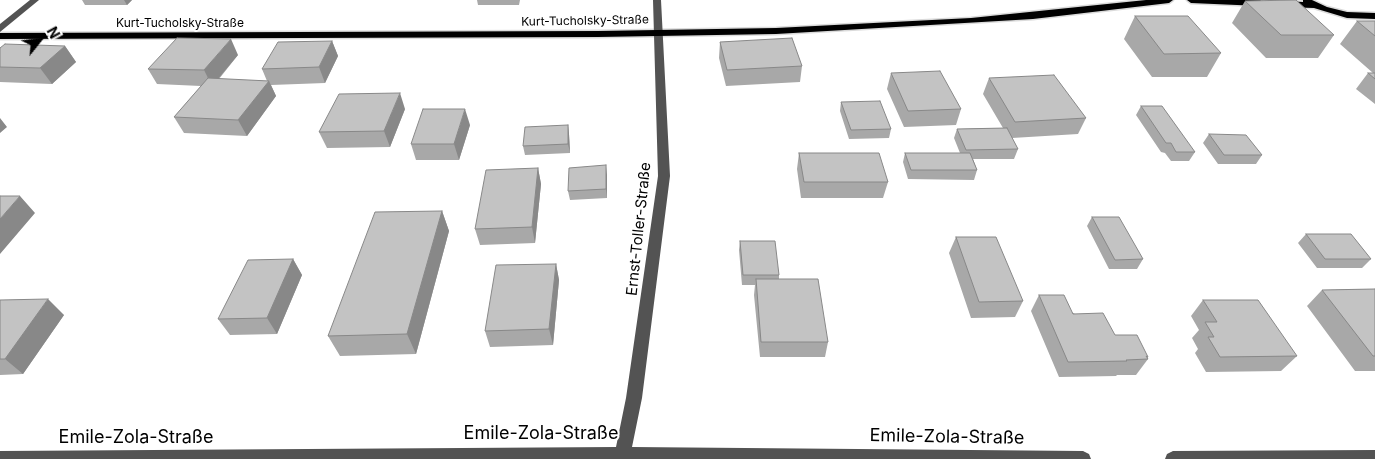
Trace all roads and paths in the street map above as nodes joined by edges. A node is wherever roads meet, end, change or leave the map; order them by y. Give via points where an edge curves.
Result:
1 (35, 0) edge
2 (657, 0) edge
3 (1169, 0) edge
4 (1190, 0) edge
5 (1304, 0) edge
6 (1314, 5) junction
7 (1375, 16) edge
8 (0, 29) edge
9 (659, 32) junction
10 (0, 36) edge
11 (622, 456) edge
12 (1375, 458) edge
13 (0, 459) edge
14 (1083, 459) edge
15 (1173, 459) edge

1 - 8 street
2 - 9 street, Ernst-Toller-Straße
3 - 9 main road, Kurt-Tucholsky-Straße via 918,25
4 - 6 main road
5 - 6 main road
6 - 7 main road via 1347,15
9 - 10 main road, Kurt-Tucholsky-Straße
9 - 11 street, Ernst-Toller-Straße via 664,176 634,398
11 - 13 street, Emile-Zola-Straße
11 - 14 street, Emile-Zola-Straße
12 - 15 street

